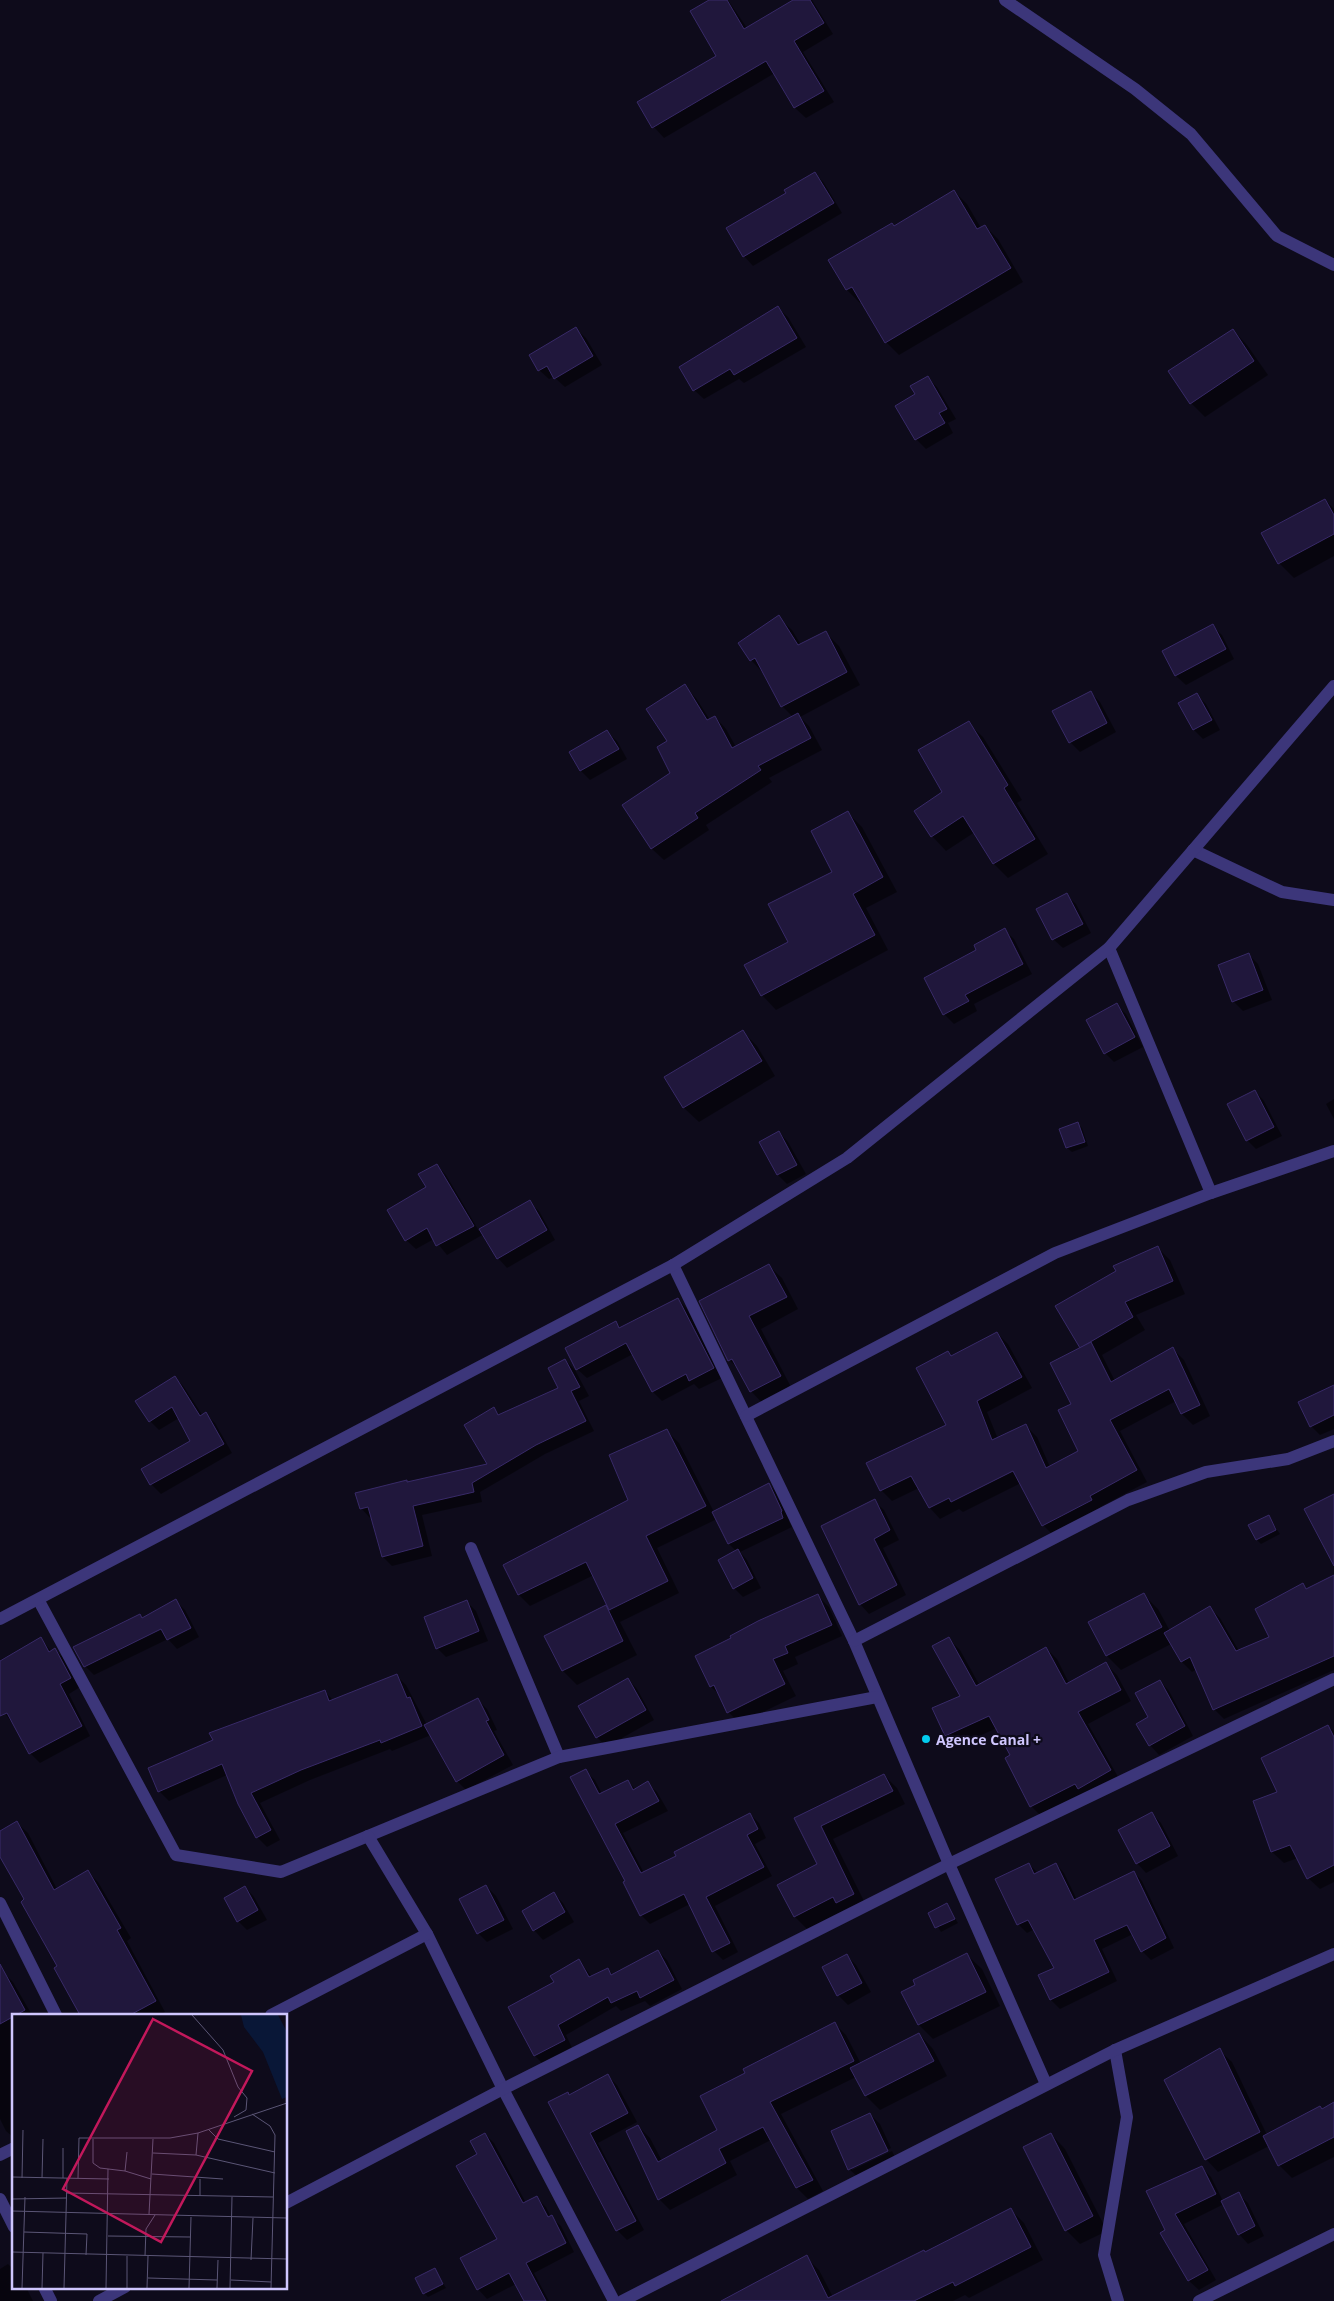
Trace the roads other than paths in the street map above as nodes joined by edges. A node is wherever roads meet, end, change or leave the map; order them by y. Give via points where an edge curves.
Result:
1 (1005, 0) edge
2 (1334, 265) edge
3 (1334, 686) edge
4 (1193, 850) junction
5 (1334, 900) edge
6 (1109, 948) junction
7 (1334, 1151) edge
8 (1211, 1193) junction
9 (674, 1265) junction
10 (746, 1416) junction
11 (1334, 1441) edge
12 (471, 1548) dead end
13 (38, 1600) junction
14 (0, 1619) edge
15 (854, 1641) junction
16 (1334, 1679) edge
17 (878, 1697) junction
18 (559, 1757) junction
19 (368, 1836) junction
20 (949, 1864) junction
21 (0, 1903) edge
22 (427, 1934) junction
23 (1334, 1954) edge
24 (56, 2014) edge
25 (272, 2014) edge
26 (1115, 2050) junction
27 (1046, 2084) junction
28 (503, 2089) junction
29 (12, 2149) edge
30 (0, 2155) edge
31 (0, 2199) edge
32 (288, 2202) edge
33 (12, 2223) edge
34 (1334, 2234) edge
35 (44, 2288) edge
36 (123, 2288) edge
37 (50, 2301) edge
38 (99, 2301) edge
39 (614, 2301) edge
40 (622, 2301) edge
41 (1118, 2301) edge
42 (1199, 2301) edge

1 - 2 street via 1135,89 1191,134 1277,236
3 - 4 street
4 - 5 street via 1282,892
4 - 6 street
6 - 8 street
6 - 9 street via 847,1158
7 - 8 street
8 - 10 street via 1055,1254
9 - 10 street
9 - 13 street
10 - 15 street
11 - 15 street via 1288,1459 1206,1472 1128,1500
12 - 18 street
13 - 14 street
13 - 19 street via 176,1855 282,1872
15 - 17 street
16 - 20 street
17 - 18 street
17 - 20 street
18 - 19 street
19 - 22 street
20 - 27 street
20 - 28 street
21 - 24 street
22 - 25 street
22 - 28 street
23 - 26 street
26 - 27 street
26 - 41 street via 1126,2117 1104,2255
27 - 40 street
28 - 32 street
28 - 39 street
29 - 30 street
31 - 33 street
34 - 42 street
35 - 37 street
36 - 38 street

